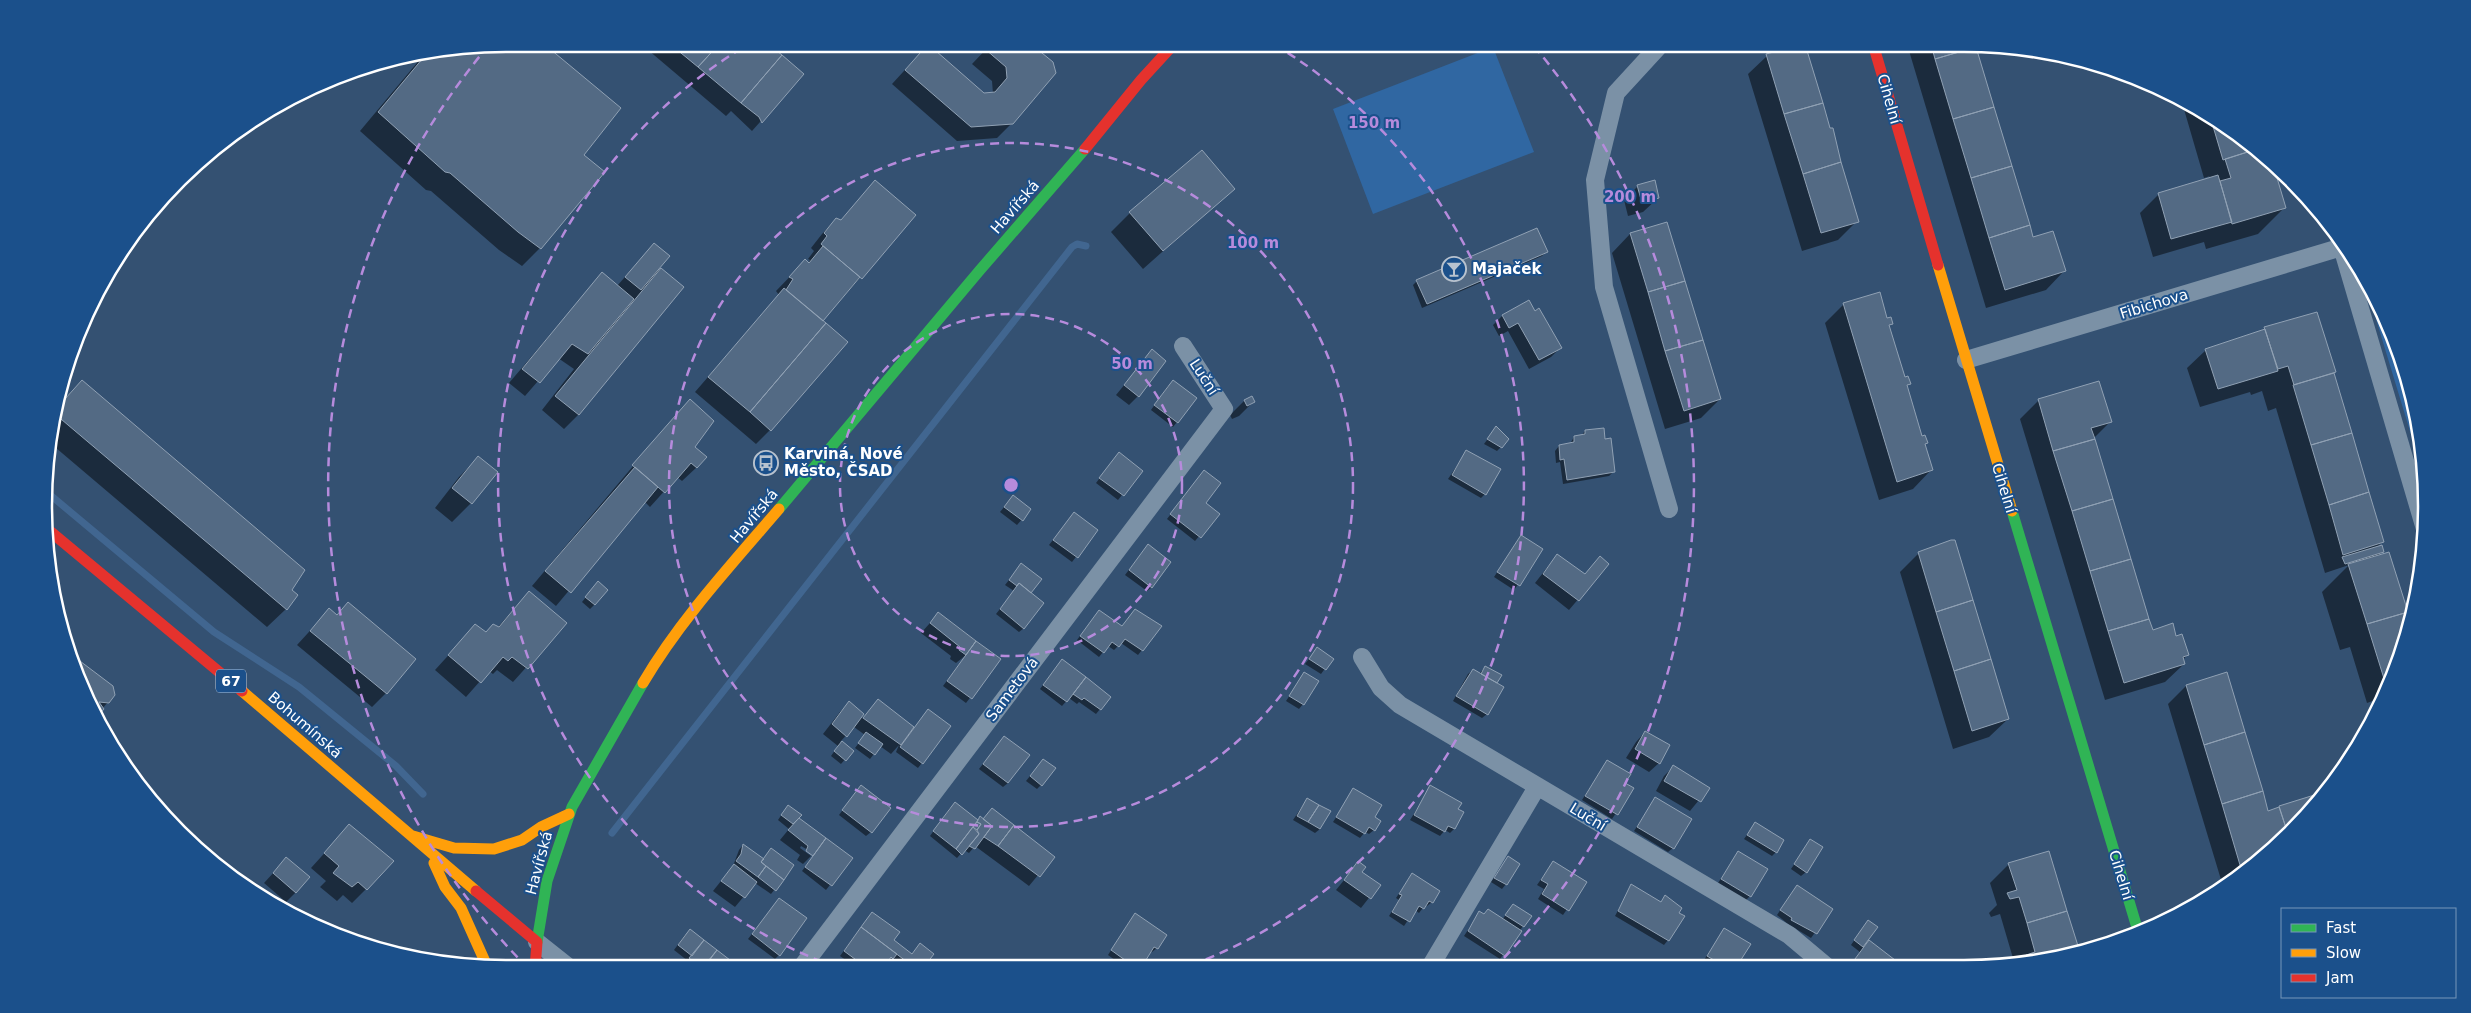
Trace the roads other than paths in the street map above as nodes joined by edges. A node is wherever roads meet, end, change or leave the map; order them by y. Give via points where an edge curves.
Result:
1 (1167, 52) edge
2 (1654, 52) edge
3 (1875, 52) edge
4 (2335, 244) edge
5 (2346, 260) edge
6 (1183, 346) dead end
7 (1966, 360) junction
8 (1224, 409) joint
9 (2418, 489) edge
10 (1669, 509) dead end
11 (53, 534) edge
12 (1362, 657) dead end
13 (1537, 787) junction
14 (569, 814) junction
15 (408, 834) junction
16 (427, 850) junction
17 (2137, 926) edge
18 (537, 942) junction
19 (484, 960) edge
20 (535, 960) edge
21 (560, 960) edge
22 (807, 960) edge
23 (1434, 960) edge
24 (1819, 960) edge

1 - 14 street, Havířská via 707,594 653,666
2 - 10 street via 1616,93 1595,180 1604,287
3 - 7 street, Cihelní
4 - 7 street, Fibichova
5 - 9 street, Fibichova
6 - 8 street, Luční
7 - 17 street, Cihelní
8 - 22 street, Sametová
11 - 15 street, Bohumínská / 67
12 - 13 street, Luční via 1381,688 1400,705
13 - 23 street
13 - 24 street, Luční via 1789,935
14 - 15 street via 504,848 489,851 450,848
14 - 18 street, Havířská via 547,881
15 - 16 street, Bohumínská / 67
16 - 18 street, Bohumínská / 67
16 - 19 street via 445,887 461,908
18 - 20 street, Havířská
18 - 21 street

